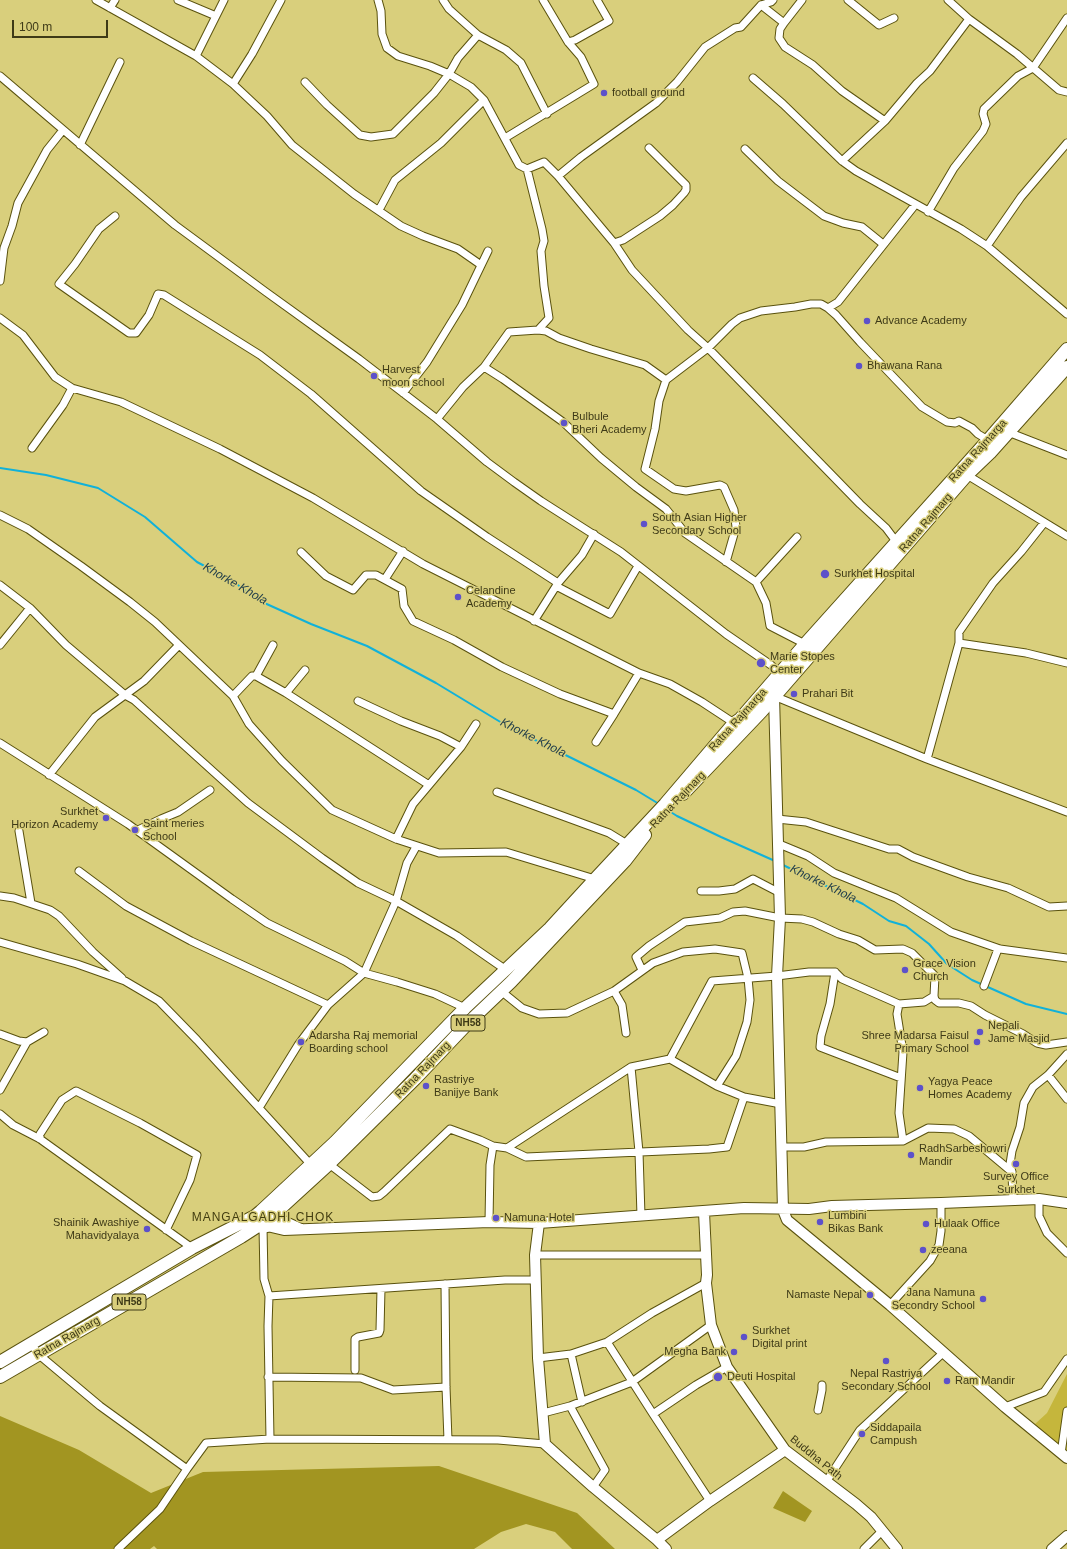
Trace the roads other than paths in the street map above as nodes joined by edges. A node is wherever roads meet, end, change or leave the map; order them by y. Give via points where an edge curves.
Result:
1 (96, 0) edge
2 (115, 0) edge
3 (178, 0) edge
4 (224, 0) edge
5 (281, 0) edge
6 (378, 0) edge
7 (443, 0) edge
8 (543, 0) edge
9 (597, 0) edge
10 (773, 0) edge
11 (802, 0) edge
12 (848, 0) edge
13 (948, 0) edge
14 (761, 5) junction
15 (110, 8) junction
16 (216, 16) junction
17 (894, 18) dead end
18 (1067, 18) edge
19 (968, 19) junction
20 (784, 23) junction
21 (478, 35) junction
22 (568, 42) junction
23 (196, 56) junction
24 (120, 62) dead end
25 (1033, 68) junction
26 (449, 74) junction
27 (0, 76) edge
28 (753, 78) dead end
29 (305, 82) dead end
30 (233, 84) junction
31 (1067, 92) edge
32 (484, 100) junction
33 (547, 114) junction
34 (885, 121) junction
35 (63, 130) junction
36 (505, 138) junction
37 (1067, 143) edge
38 (80, 144) junction
39 (650, 148) dead end
40 (744, 149) dead end
41 (842, 161) junction
42 (527, 169) junction
43 (558, 176) junction
44 (915, 205) junction
45 (378, 210) junction
46 (928, 212) junction
47 (115, 216) dead end
48 (614, 243) junction
49 (884, 244) junction
50 (987, 246) junction
51 (2, 247) edge
52 (488, 250) dead end
53 (481, 265) junction
54 (0, 282) edge
55 (828, 308) junction
56 (1067, 314) edge
57 (0, 318) edge
58 (538, 330) junction
59 (708, 348) junction
60 (1067, 349) edge
61 (484, 367) junction
62 (1067, 367) edge
63 (666, 380) junction
64 (72, 388) junction
65 (404, 393) junction
66 (437, 419) junction
67 (1008, 432) junction
68 (987, 447) junction
69 (32, 448) dead end
70 (1067, 455) edge
71 (967, 475) junction
72 (0, 516) edge
73 (1044, 523) junction
74 (594, 534) junction
75 (1067, 536) edge
76 (797, 537) dead end
77 (899, 546) junction
78 (402, 551) junction
79 (300, 552) dead end
80 (726, 562) junction
81 (638, 566) junction
82 (384, 579) junction
83 (756, 582) junction
84 (0, 585) edge
85 (557, 585) junction
86 (30, 608) junction
87 (534, 621) junction
88 (959, 643) junction
89 (805, 644) junction
90 (0, 645) edge
91 (273, 645) dead end
92 (178, 646) junction
93 (1067, 664) edge
94 (305, 670) dead end
95 (639, 673) junction
96 (256, 676) junction
97 (785, 677) junction
98 (286, 693) junction
99 (125, 694) junction
100 (233, 696) junction
101 (774, 696) junction
102 (358, 701) dead end
103 (757, 708) junction
104 (614, 714) junction
105 (734, 723) junction
106 (476, 724) dead end
107 (596, 742) dead end
108 (0, 743) edge
109 (461, 747) junction
110 (927, 759) junction
111 (49, 775) junction
112 (429, 785) junction
113 (210, 790) dead end
114 (498, 792) dead end
115 (668, 805) junction
116 (1067, 812) edge
117 (777, 819) junction
118 (652, 820) junction
119 (138, 830) junction
120 (19, 831) dead end
121 (396, 839) junction
122 (627, 844) junction
123 (779, 844) junction
124 (416, 846) junction
125 (79, 871) dead end
126 (595, 880) junction
127 (701, 892) dead end
128 (780, 893) junction
129 (0, 896) edge
130 (396, 901) junction
131 (31, 902) junction
132 (1067, 906) edge
133 (780, 918) junction
134 (0, 942) edge
135 (998, 949) junction
136 (1067, 958) edge
137 (506, 970) junction
138 (642, 970) junction
139 (836, 972) junction
140 (364, 973) junction
141 (777, 976) junction
142 (748, 978) junction
143 (125, 981) junction
144 (984, 986) dead end
145 (501, 991) junction
146 (614, 991) junction
147 (934, 996) junction
148 (899, 1004) junction
149 (328, 1005) junction
150 (465, 1008) junction
151 (44, 1032) dead end
152 (626, 1033) dead end
153 (0, 1034) edge
154 (27, 1042) junction
155 (1067, 1042) edge
156 (1067, 1054) edge
157 (670, 1060) junction
158 (631, 1067) junction
159 (1048, 1076) junction
160 (901, 1078) junction
161 (717, 1086) junction
162 (0, 1090) edge
163 (744, 1097) junction
164 (1067, 1099) edge
165 (781, 1104) junction
166 (259, 1108) junction
167 (0, 1114) edge
168 (40, 1139) junction
169 (903, 1141) junction
170 (493, 1146) junction
171 (781, 1146) junction
172 (508, 1148) junction
173 (639, 1152) junction
174 (310, 1164) junction
175 (329, 1164) junction
176 (1012, 1172) junction
177 (319, 1173) junction
178 (1039, 1199) junction
179 (1013, 1201) junction
180 (941, 1203) junction
181 (1067, 1203) edge
182 (784, 1210) junction
183 (704, 1212) junction
184 (641, 1216) junction
185 (264, 1220) junction
186 (489, 1222) junction
187 (539, 1223) junction
188 (166, 1230) junction
189 (192, 1248) junction
190 (1067, 1253) edge
191 (706, 1254) junction
192 (535, 1255) junction
193 (536, 1280) junction
194 (706, 1283) junction
195 (445, 1284) junction
196 (382, 1289) junction
197 (269, 1296) junction
198 (890, 1305) junction
199 (711, 1325) junction
200 (606, 1342) junction
201 (32, 1344) junction
202 (944, 1352) junction
203 (38, 1354) junction
204 (571, 1354) junction
205 (538, 1358) junction
206 (1066, 1360) edge
207 (0, 1362) edge
208 (727, 1367) junction
209 (1067, 1369) edge
210 (356, 1370) dead end
211 (268, 1377) junction
212 (0, 1378) edge
213 (632, 1382) junction
214 (822, 1385) dead end
215 (446, 1387) junction
216 (582, 1402) junction
217 (570, 1406) junction
218 (1005, 1407) junction
219 (818, 1410) dead end
220 (542, 1411) junction
221 (1067, 1411) edge
222 (653, 1414) junction
223 (270, 1439) junction
224 (448, 1440) junction
225 (545, 1444) junction
226 (785, 1450) junction
227 (1064, 1456) edge
228 (187, 1469) junction
229 (826, 1482) junction
230 (593, 1487) junction
231 (710, 1501) junction
232 (882, 1531) junction
233 (1067, 1536) edge
234 (657, 1540) junction
235 (118, 1549) edge
236 (666, 1549) edge
237 (864, 1549) edge
238 (896, 1549) edge
239 (1052, 1549) edge

1 - 15 street
2 - 15 street
3 - 16 street
4 - 16 street
5 - 30 street
6 - 26 street via 382,34 388,48 398,56
7 - 21 street via 449,9
8 - 22 street
9 - 22 street via 609,21
10 - 14 street
11 - 20 street
12 - 17 street via 879,26
13 - 19 street
14 - 20 street
14 - 43 street via 741,27 735,28 706,47 656,103
15 - 23 street
16 - 23 street
18 - 25 street
19 - 25 street
19 - 34 street via 930,71
20 - 34 street via 778,38 785,47 813,65 842,91
21 - 26 street via 458,58
21 - 33 street via 506,50 521,63
22 - 33 street via 581,57 594,84
23 - 30 street
24 - 38 street
25 - 31 street via 1059,90
25 - 46 street via 1018,76 984,109 986,124 983,131 954,168
26 - 29 street via 393,134 381,137 360,135 327,106
26 - 32 street via 471,87
27 - 35 street
28 - 41 street
30 - 45 street via 267,116 292,145
32 - 36 street
32 - 45 street via 441,143 395,180
33 - 36 street
34 - 41 street
35 - 38 street
35 - 51 street via 47,150 18,203 12,226
36 - 42 street via 519,165
37 - 50 street via 1021,197
38 - 65 street via 175,225
39 - 48 street via 686,185 686,190 673,206 660,216
40 - 49 street via 778,181 824,216 862,227
41 - 44 street via 856,172
42 - 43 street via 544,162
42 - 58 street via 544,241 541,251 549,318
43 - 48 street
44 - 46 street
44 - 49 street
45 - 53 street via 401,226 458,249
46 - 50 street
47 - 85 street via 99,229 59,284 129,333 136,333 149,315 158,294 164,295 260,355 310,394 421,491
48 - 59 street via 632,270
49 - 55 street via 838,302
50 - 56 street
51 - 54 street
52 - 53 street
53 - 65 street via 462,305 427,362
55 - 59 street via 821,304 811,304 761,311 732,324
55 - 68 street via 922,407 947,422 960,421 972,428
57 - 64 street via 23,335 55,377
58 - 61 street via 509,332
58 - 63 street via 591,349 645,364
59 - 63 street
59 - 77 street via 886,528
60 - 68 main road, Ratna Rajmarga / NH58
61 - 66 street via 463,387
61 - 80 street via 563,422 601,458 666,509 685,533
62 - 67 main road, Ratna Rajmarg / NH58
63 - 80 street via 645,469 674,489 686,491 720,485 724,487 734,510 736,527
64 - 69 street
64 - 78 street via 121,402 220,449 313,498
65 - 66 street
66 - 74 street via 514,482
67 - 68 main road, Ratna Rajmarg / NH58
67 - 70 street
68 - 71 main road, Ratna Rajmarg / NH58
68 - 77 main road, Ratna Rajmarga / NH58
71 - 73 street
71 - 77 main road, Ratna Rajmarg / NH58
72 - 92 street via 28,529 81,566 142,612
73 - 75 street
73 - 88 street via 993,583 959,632
74 - 81 street
74 - 85 street via 582,555
76 - 83 street
77 - 89 main road, Ratna Rajmarga / NH58
77 - 97 main road, Ratna Rajmarg / NH58
78 - 82 street
78 - 87 street
79 - 82 street via 326,576 353,590 366,575 376,575
80 - 83 street
81 - 85 street via 610,614
81 - 97 street
82 - 104 street via 402,589 404,606 413,621 560,694
83 - 89 street via 766,603 770,626
84 - 86 street
85 - 87 street
86 - 90 street
86 - 99 street via 66,645
87 - 95 street
88 - 93 street via 1026,653
88 - 110 street
89 - 97 main road, Ratna Rajmarga / NH58
91 - 96 street
92 - 99 street via 144,681
92 - 100 street
94 - 98 street
95 - 104 street
95 - 105 street via 670,684
96 - 98 street
96 - 100 street via 252,676
97 - 101 main road, Ratna Rajmarg / NH58
97 - 103 main road, Ratna Rajmarga / NH58
98 - 112 street
99 - 111 street via 95,717
99 - 130 street via 248,803 358,883
100 - 121 street via 249,724 332,810
101 - 103 main road, Ratna Rajmarg / NH58
101 - 110 street
101 - 117 main road
102 - 109 street
103 - 105 main road, Ratna Rajmarga / NH58
103 - 115 main road, Ratna Rajmarg / NH58 via 736,740
104 - 107 street
105 - 115 main road, Ratna Rajmarga / NH58
106 - 109 street
108 - 111 street
109 - 112 street
110 - 116 street
111 - 119 street
112 - 121 street via 413,804
113 - 119 street via 178,812
114 - 122 street via 609,833
115 - 118 main road, Ratna Rajmarg / NH58
117 - 123 main road
117 - 132 street via 806,822 889,849 898,849 961,874 1008,888 1049,907
118 - 122 main road, Ratna Rajmarg / NH58
118 - 145 main road, Ratna Rajmarg / NH58 via 625,861
119 - 140 street via 267,923
120 - 131 street
121 - 124 street
122 - 126 main road, Ratna Rajmarg / NH58
123 - 128 main road
123 - 135 street via 808,856 834,873 896,898 951,932
124 - 126 street via 439,853 506,852
124 - 130 street via 407,863
125 - 149 street via 126,906 191,941
126 - 137 main road, Ratna Rajmarg / NH58
127 - 128 street via 735,888 753,879
128 - 133 main road
129 - 131 street
130 - 137 street via 457,936
130 - 140 street
131 - 143 street via 60,916 93,952
133 - 138 street via 745,911 733,912 720,918 685,922 636,957
133 - 141 main road
133 - 147 street via 813,922 876,950 903,949 912,953 935,976
134 - 143 street
135 - 136 street
135 - 144 street
137 - 150 main road, Ratna Rajmarg / NH58
138 - 142 street via 683,952 715,948 742,953
138 - 146 street
139 - 141 street
139 - 148 street via 842,979
139 - 160 street via 820,1047
140 - 149 street
140 - 150 street via 435,994
141 - 142 street
141 - 165 main road
142 - 157 street via 712,981
142 - 161 street via 750,1000 747,1022 736,1056
143 - 166 street via 159,1001
145 - 146 street via 522,1008 539,1014 567,1013
145 - 175 main road, Ratna Rajmarg / NH58
146 - 152 street via 622,1005
147 - 148 street via 924,1002
147 - 155 street via 934,1000 939,1003 970,1006 1037,1043 1046,1045
148 - 160 street via 897,1014 903,1052
149 - 166 street via 298,1045
150 - 174 main road, Ratna Rajmarg / NH58 via 335,1142
151 - 154 street
153 - 154 street
154 - 162 street
156 - 159 street
157 - 158 street
157 - 161 street
158 - 172 street
158 - 173 street
159 - 164 street
159 - 176 street via 1032,1087 1024,1103 1012,1151
160 - 169 street via 899,1113
161 - 163 street
163 - 165 street
163 - 173 street via 727,1146 671,1152
165 - 171 main road
166 - 174 street
167 - 168 street via 13,1125
168 - 188 street
168 - 188 street via 40,1134 62,1100 76,1091 197,1155 190,1180
169 - 171 street via 826,1142 804,1147
169 - 176 street via 928,1128 954,1129 969,1136
170 - 172 street
170 - 175 street via 450,1129 384,1192 372,1197
170 - 186 street via 490,1164
171 - 182 main road
172 - 173 street via 526,1157
173 - 184 street
174 - 177 street
174 - 185 main road, Ratna Rajmarg / NH58
175 - 177 main road, Ratna Rajmarg / NH58
176 - 179 street
177 - 185 main road, Ratna Rajmarg / NH58
178 - 179 main road
178 - 181 main road
178 - 190 street via 1039,1216 1047,1232
179 - 180 main road
180 - 182 main road
180 - 198 street via 938,1245 930,1261
182 - 183 main road via 744,1208
182 - 198 main road via 787,1220
183 - 184 main road
183 - 191 main road, Buddha Path
184 - 187 main road
185 - 186 main road via 284,1220 303,1230
185 - 189 main road, Ratna Rajmarg / NH58
185 - 197 street via 264,1279
185 - 203 main road, Ratna Rajmarg / NH58 via 241,1237
186 - 187 main road
187 - 192 main road
188 - 189 street
189 - 201 main road, Ratna Rajmarg / NH58
191 - 192 street
191 - 194 main road, Buddha Path
192 - 193 main road
193 - 195 street
193 - 205 main road
194 - 199 main road, Buddha Path
194 - 200 street
195 - 196 street
195 - 215 street
196 - 197 street
196 - 210 street via 380,1330 379,1333 355,1339
197 - 211 street
198 - 202 main road
199 - 208 main road, Buddha Path
199 - 213 street
200 - 204 street
200 - 213 street
201 - 203 street
201 - 207 main road, Ratna Rajmarg / NH58
202 - 218 main road
202 - 229 street via 860,1430
203 - 212 main road, Ratna Rajmarg / NH58
203 - 228 street via 100,1406
204 - 205 street
204 - 216 street
205 - 220 main road
206 - 209 street
206 - 218 street via 1044,1392
208 - 222 street
208 - 226 main road, Buddha Path
211 - 215 street via 360,1378 393,1390
211 - 223 street
213 - 216 street
213 - 222 street
214 - 219 street
215 - 224 street
216 - 217 street
217 - 220 street
217 - 230 street via 606,1470
218 - 227 main road
220 - 225 main road
221 - 227 street
222 - 231 street
223 - 224 street
223 - 228 street via 206,1443
224 - 225 street via 498,1440
225 - 230 main road
226 - 229 main road, Buddha Path
226 - 231 main road
228 - 235 street via 160,1509
229 - 232 main road, Buddha Path via 871,1517
230 - 234 main road
231 - 234 main road
232 - 237 street
232 - 238 main road, Buddha Path
233 - 239 main road
234 - 236 main road

